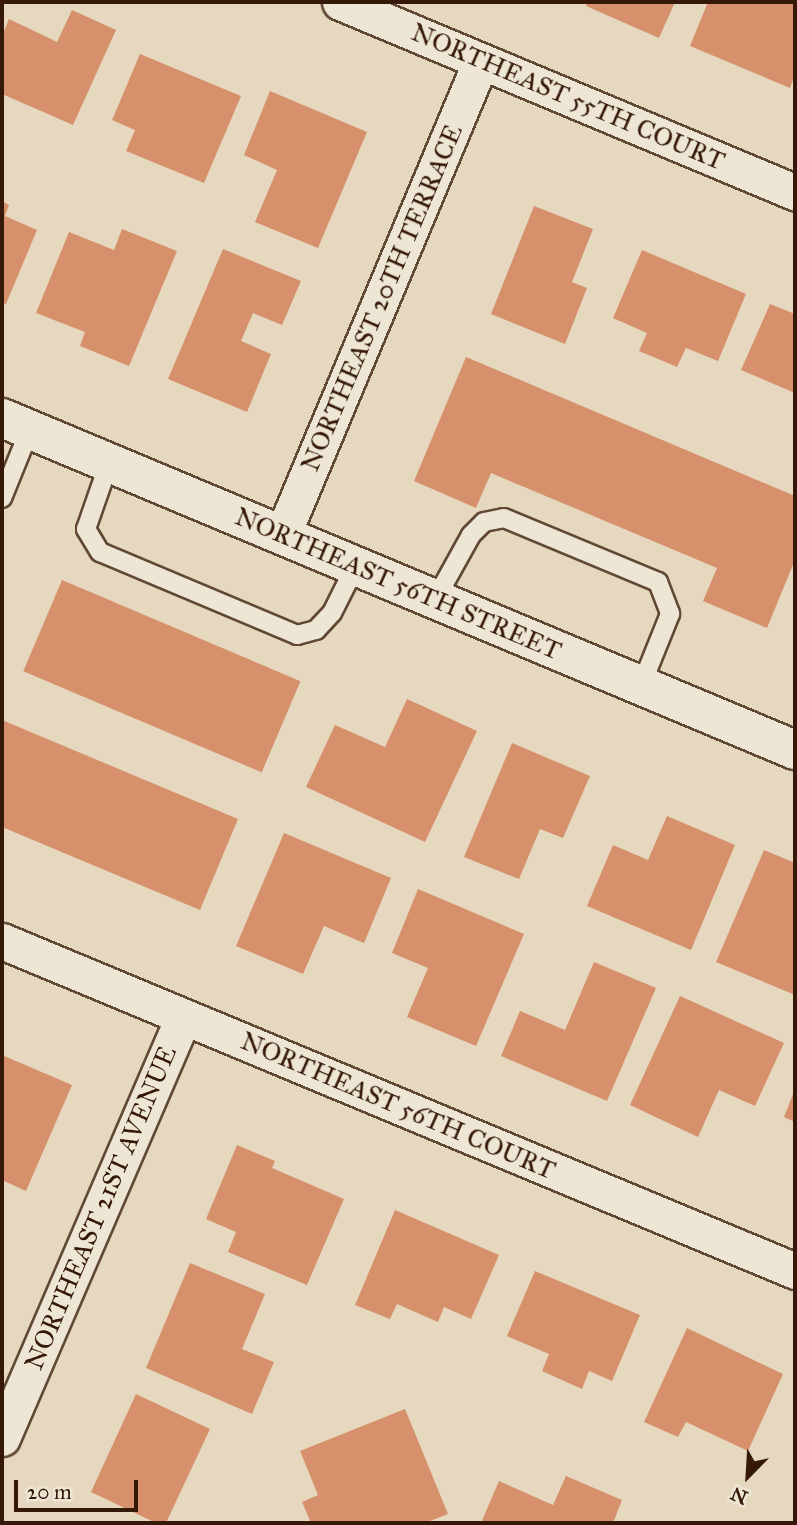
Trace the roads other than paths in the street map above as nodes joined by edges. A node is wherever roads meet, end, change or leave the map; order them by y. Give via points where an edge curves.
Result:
1 (340, 2) edge
2 (481, 61) junction
3 (795, 191) edge
4 (16, 424) edge
5 (109, 463) junction
6 (2, 498) edge
7 (282, 536) junction
8 (355, 567) junction
9 (435, 600) junction
10 (641, 686) junction
11 (795, 750) edge
12 (2, 941) edge
13 (183, 1017) junction
14 (795, 1271) edge
15 (2, 1438) edge

1 - 2 street, NORTHEAST 55TH COURT
2 - 3 street, NORTHEAST 55TH COURT
2 - 7 street, NORTHEAST 20TH TERRACE
4 - 5 street, NORTHEAST 56TH STREET
4 - 6 lane
5 - 7 street, NORTHEAST 56TH STREET
5 - 8 lane via 86,529 100,552 297,635 316,630 332,613
7 - 8 street, NORTHEAST 56TH STREET
8 - 9 street, NORTHEAST 56TH STREET
9 - 10 street, NORTHEAST 56TH STREET
9 - 10 lane via 471,535 484,522 505,518 658,582 670,614
10 - 11 street, NORTHEAST 56TH STREET
12 - 13 street, NORTHEAST 56TH COURT
13 - 14 street, NORTHEAST 56TH COURT
13 - 15 street, NORTHEAST 21ST AVENUE

